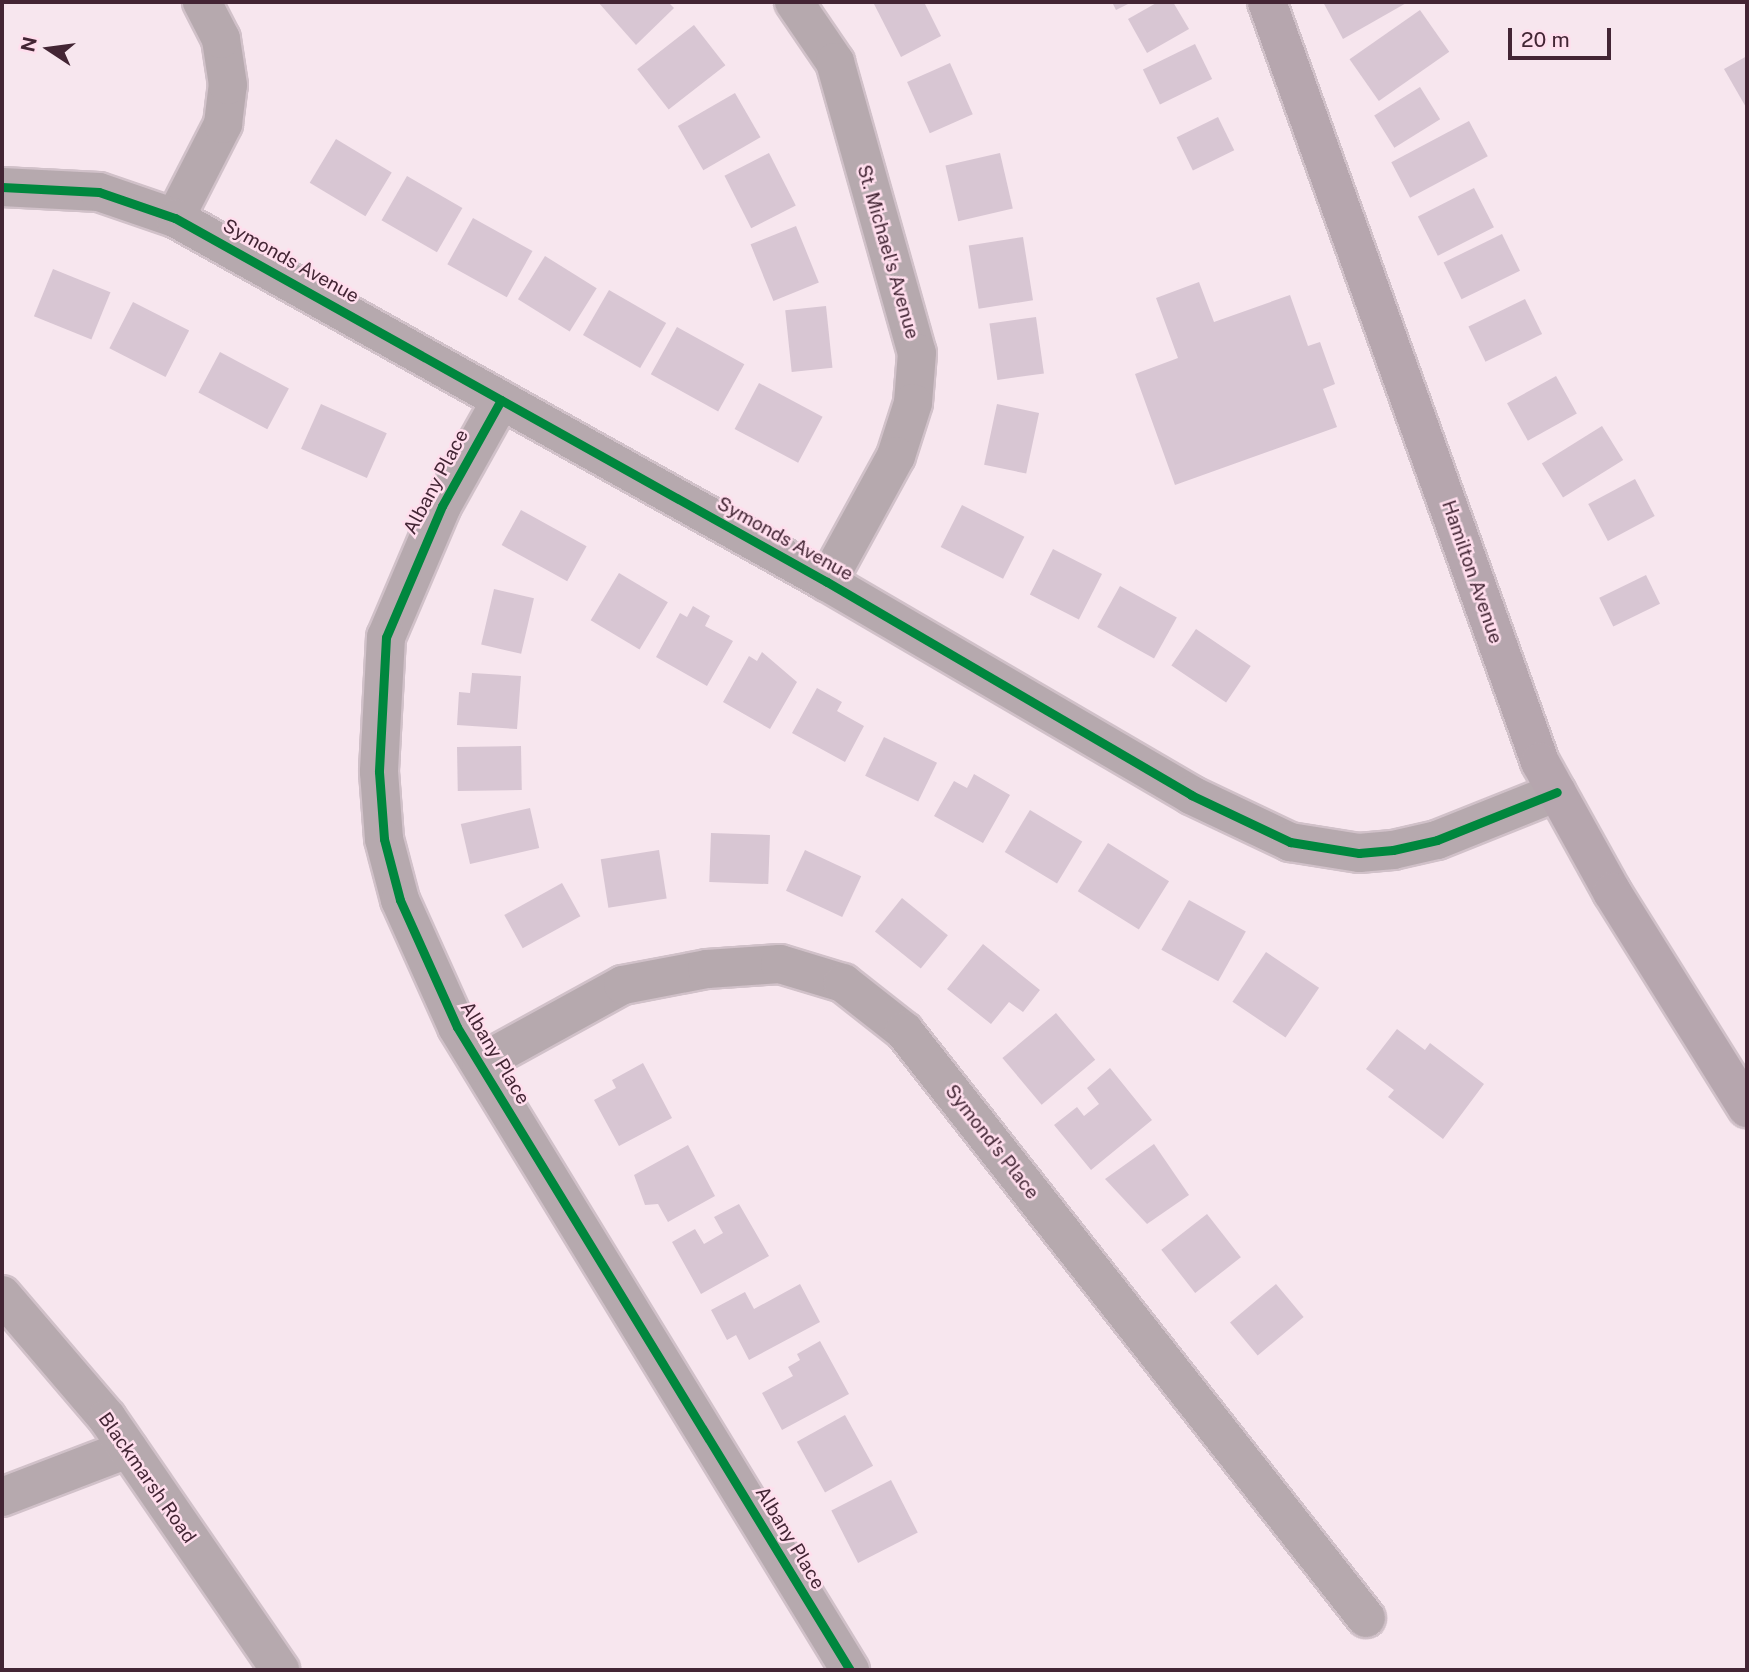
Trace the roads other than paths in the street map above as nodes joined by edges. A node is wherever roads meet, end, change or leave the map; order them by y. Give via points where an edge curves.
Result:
1 (202, 2) edge
2 (794, 2) edge
3 (1267, 2) edge
4 (2, 187) edge
5 (175, 218) junction
6 (500, 400) junction
7 (827, 582) junction
8 (1557, 792) junction
9 (481, 1063) junction
10 (1747, 1108) edge
11 (2, 1295) edge
12 (128, 1449) junction
13 (2, 1497) edge
14 (1366, 1618) dead end
15 (280, 1670) edge
16 (850, 1670) edge

1 - 5 street via 221,39 228,85 223,124
2 - 7 street, St. Michael's Avenue via 835,62 917,353 913,403 896,456
3 - 8 main road, Hamilton Avenue via 1458,541
4 - 5 street, Symonds Avenue via 99,192
5 - 6 street, Symonds Avenue
6 - 7 street, Symonds Avenue
6 - 9 street, Albany Place via 409,573 386,637 377,707 384,839 400,900 427,971
7 - 8 street, Symonds Avenue via 1191,795 1290,842 1359,853 1393,850 1437,840
8 - 10 main road, Hamilton Avenue
9 - 14 street, Symond's Place via 623,985 707,969 780,964 843,984 904,1031
9 - 16 street, Albany Place
11 - 12 street, Blackmarsh Road
12 - 13 street
12 - 15 street, Blackmarsh Road

